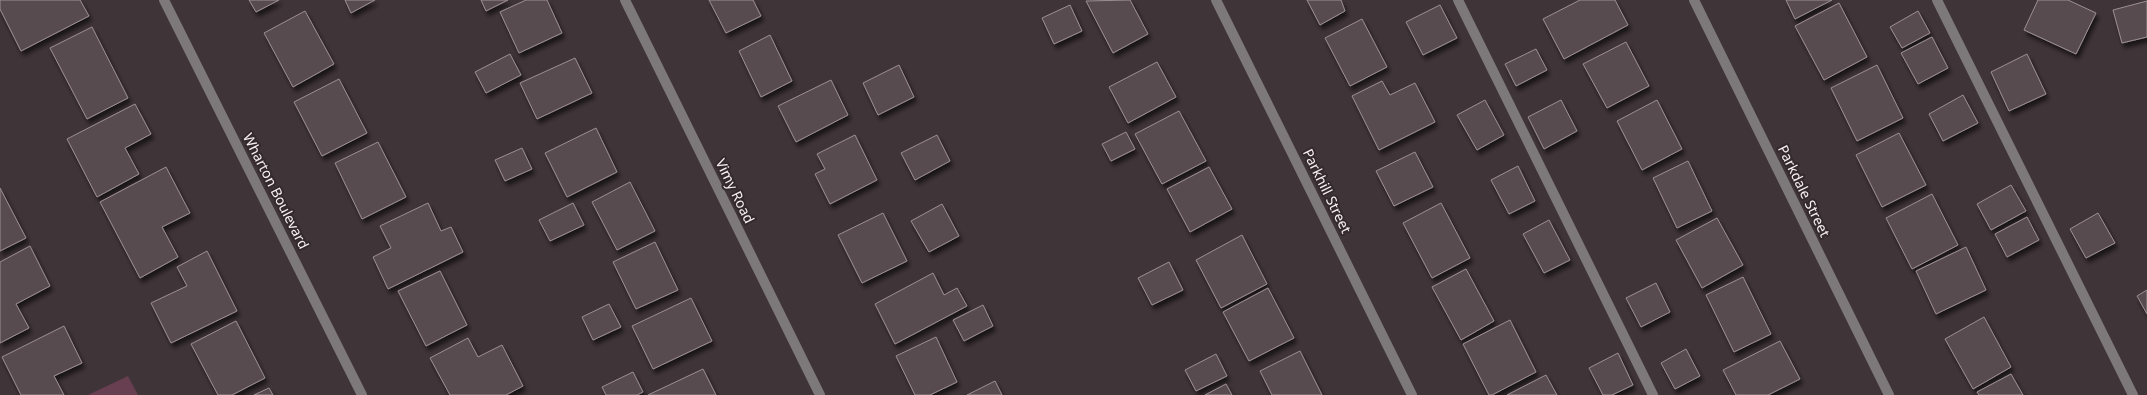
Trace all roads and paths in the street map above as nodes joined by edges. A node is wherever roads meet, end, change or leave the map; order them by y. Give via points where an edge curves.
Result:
1 (164, 0) edge
2 (625, 0) edge
3 (1216, 0) edge
4 (1458, 0) edge
5 (1694, 0) edge
6 (1937, 0) edge
7 (362, 395) edge
8 (820, 395) edge
9 (1412, 395) edge
10 (1653, 395) edge
11 (1889, 395) edge
12 (2133, 395) edge

1 - 7 street, Wharton Boulevard
2 - 8 street, Vimy Road
3 - 9 street, Parkhill Street
4 - 10 street
5 - 11 street, Parkdale Street
6 - 12 street

